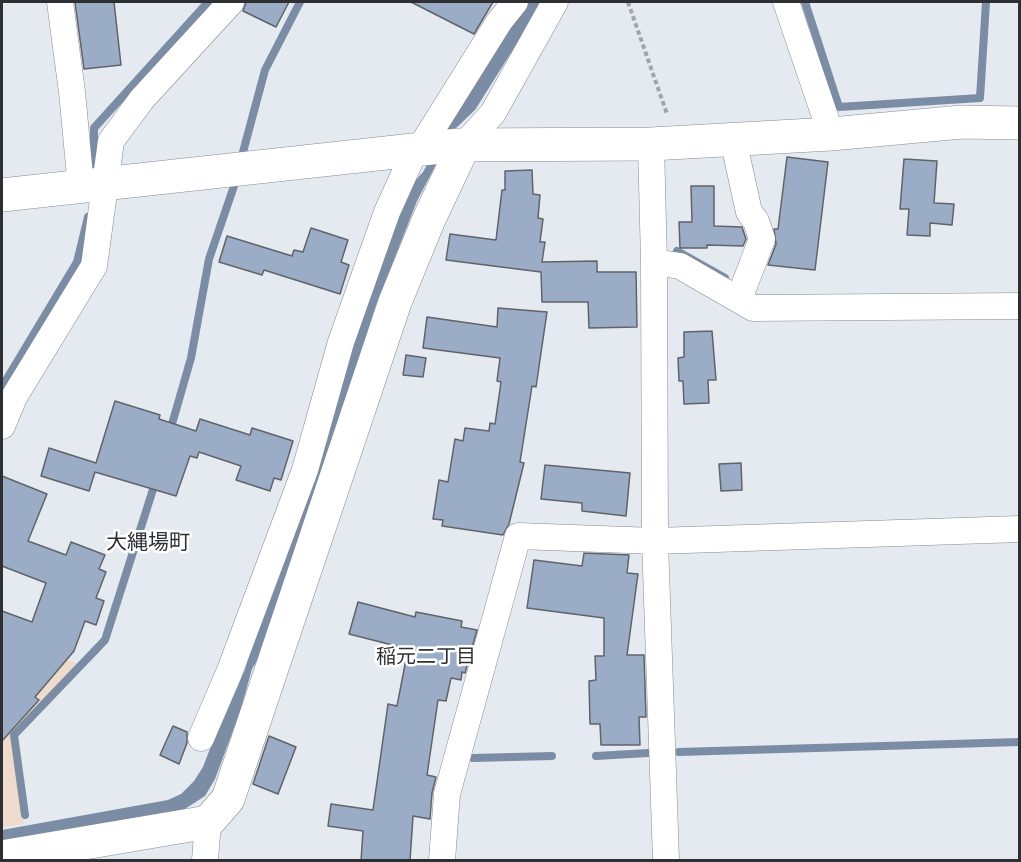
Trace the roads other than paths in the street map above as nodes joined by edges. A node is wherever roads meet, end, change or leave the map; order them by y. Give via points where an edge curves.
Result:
1 (60, 2) edge
2 (231, 2) edge
3 (515, 2) edge
4 (555, 2) edge
5 (786, 2) edge
6 (1020, 123) edge
7 (831, 134) junction
8 (733, 139) junction
9 (660, 143) junction
10 (462, 145) junction
11 (419, 150) junction
12 (93, 185) junction
13 (2, 195) edge
14 (654, 262) junction
15 (739, 299) junction
16 (1020, 306) edge
17 (2, 426) edge
18 (1020, 529) edge
19 (655, 541) junction
20 (201, 738) dead end
21 (208, 822) junction
22 (2, 857) edge
23 (205, 861) edge
24 (442, 861) edge
25 (666, 861) edge

1 - 12 street via 72,92
2 - 12 street via 142,99 111,141
3 - 11 street
4 - 10 street via 493,113
5 - 7 street
6 - 7 street via 962,122
7 - 8 street
8 - 9 street
8 - 15 street via 749,212 762,239
9 - 10 street
9 - 14 street
10 - 11 street
10 - 21 street via 395,302 228,799
11 - 12 street
11 - 20 street via 387,212 341,342 305,470
12 - 13 street
12 - 17 street via 93,266 14,397
14 - 15 street via 680,266
14 - 19 street
15 - 16 street via 753,308
18 - 19 street
19 - 24 street via 518,536 447,794
19 - 25 street
21 - 22 street
21 - 23 street

